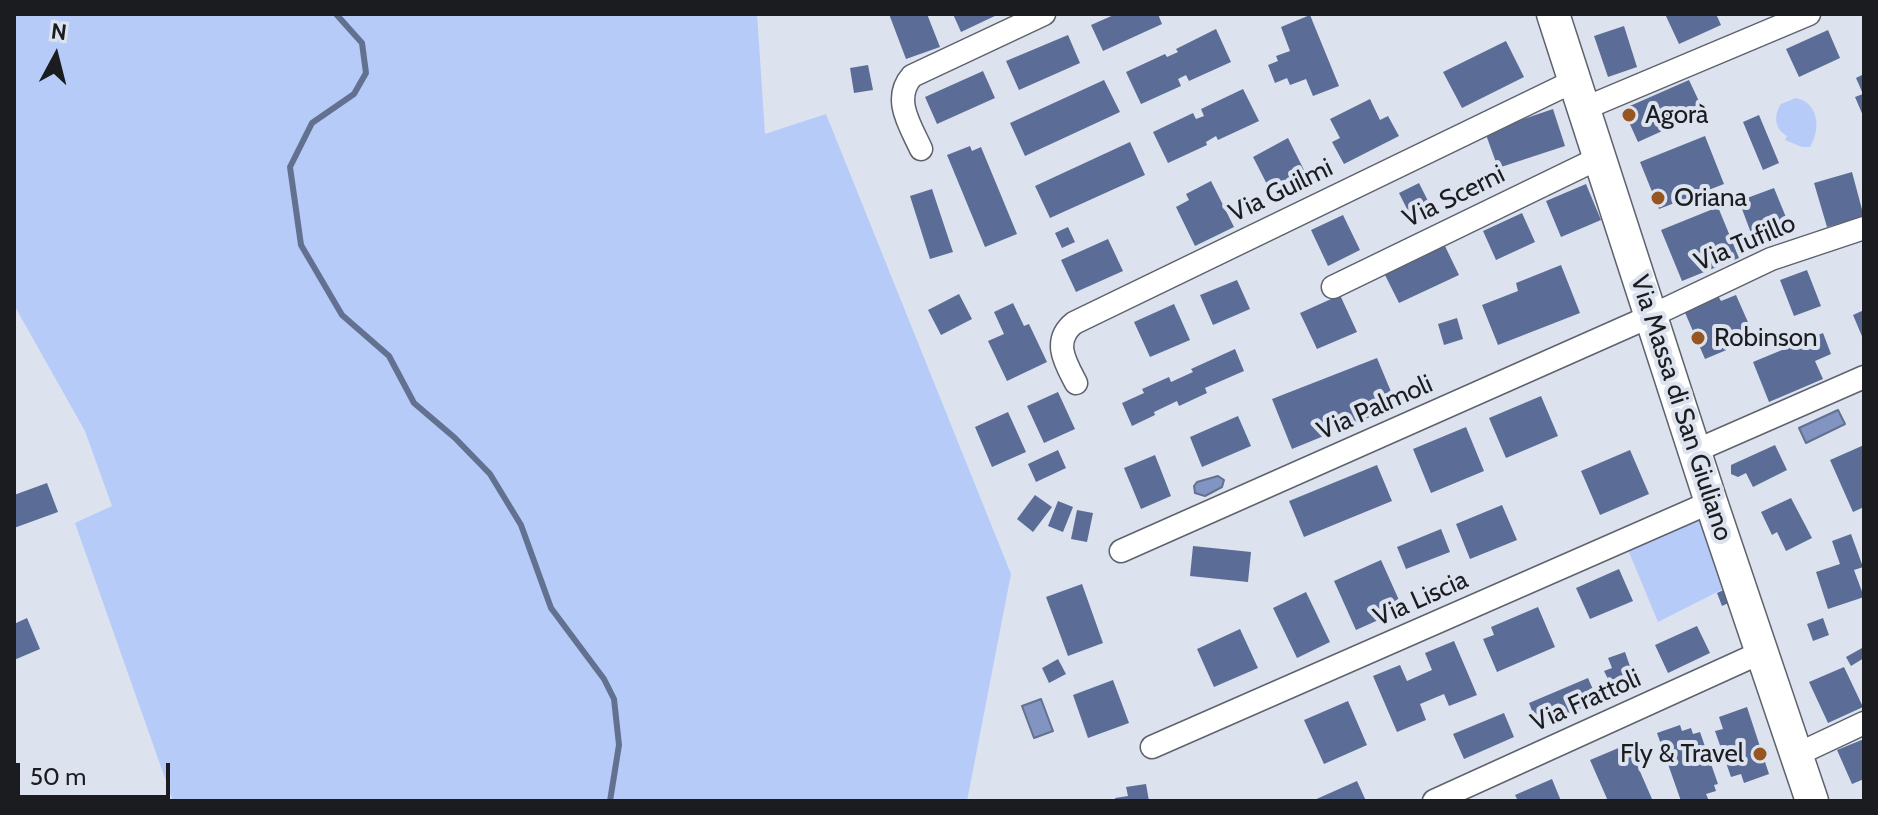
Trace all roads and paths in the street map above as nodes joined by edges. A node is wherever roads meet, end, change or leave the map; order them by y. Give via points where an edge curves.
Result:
1 (1044, 14) edge
2 (1809, 14) edge
3 (1559, 16) edge
4 (1578, 95) junction
5 (921, 149) dead end
6 (1599, 158) junction
7 (1864, 228) edge
8 (1333, 287) dead end
9 (1651, 316) junction
10 (1864, 377) edge
11 (1076, 383) dead end
12 (1695, 451) junction
13 (1711, 502) junction
14 (1121, 551) dead end
15 (1762, 652) junction
16 (1864, 723) edge
17 (1152, 747) dead end
18 (1796, 755) junction
19 (1806, 799) edge
20 (1434, 801) edge

1 - 5 street via 912,76 903,106
2 - 4 street
3 - 4 street, Via Massa di San Giuliano
4 - 6 street, Via Massa di San Giuliano
4 - 11 street, Via Guilmi via 1074,323 1065,331 1061,350
6 - 8 street, Via Scerni
6 - 9 street, Via Massa di San Giuliano
7 - 9 street, Via Tufillo via 1780,256
9 - 12 street, Via Massa di San Giuliano
9 - 14 street, Via Palmoli
10 - 12 street
12 - 13 street, Via Massa di San Giuliano
13 - 15 street, Via Massa di San Giuliano
13 - 17 street, Via Liscia
15 - 18 street, Via Massa di San Giuliano
15 - 20 street, Via Frattoli
16 - 18 street
18 - 19 street, Via Massa di San Giuliano

